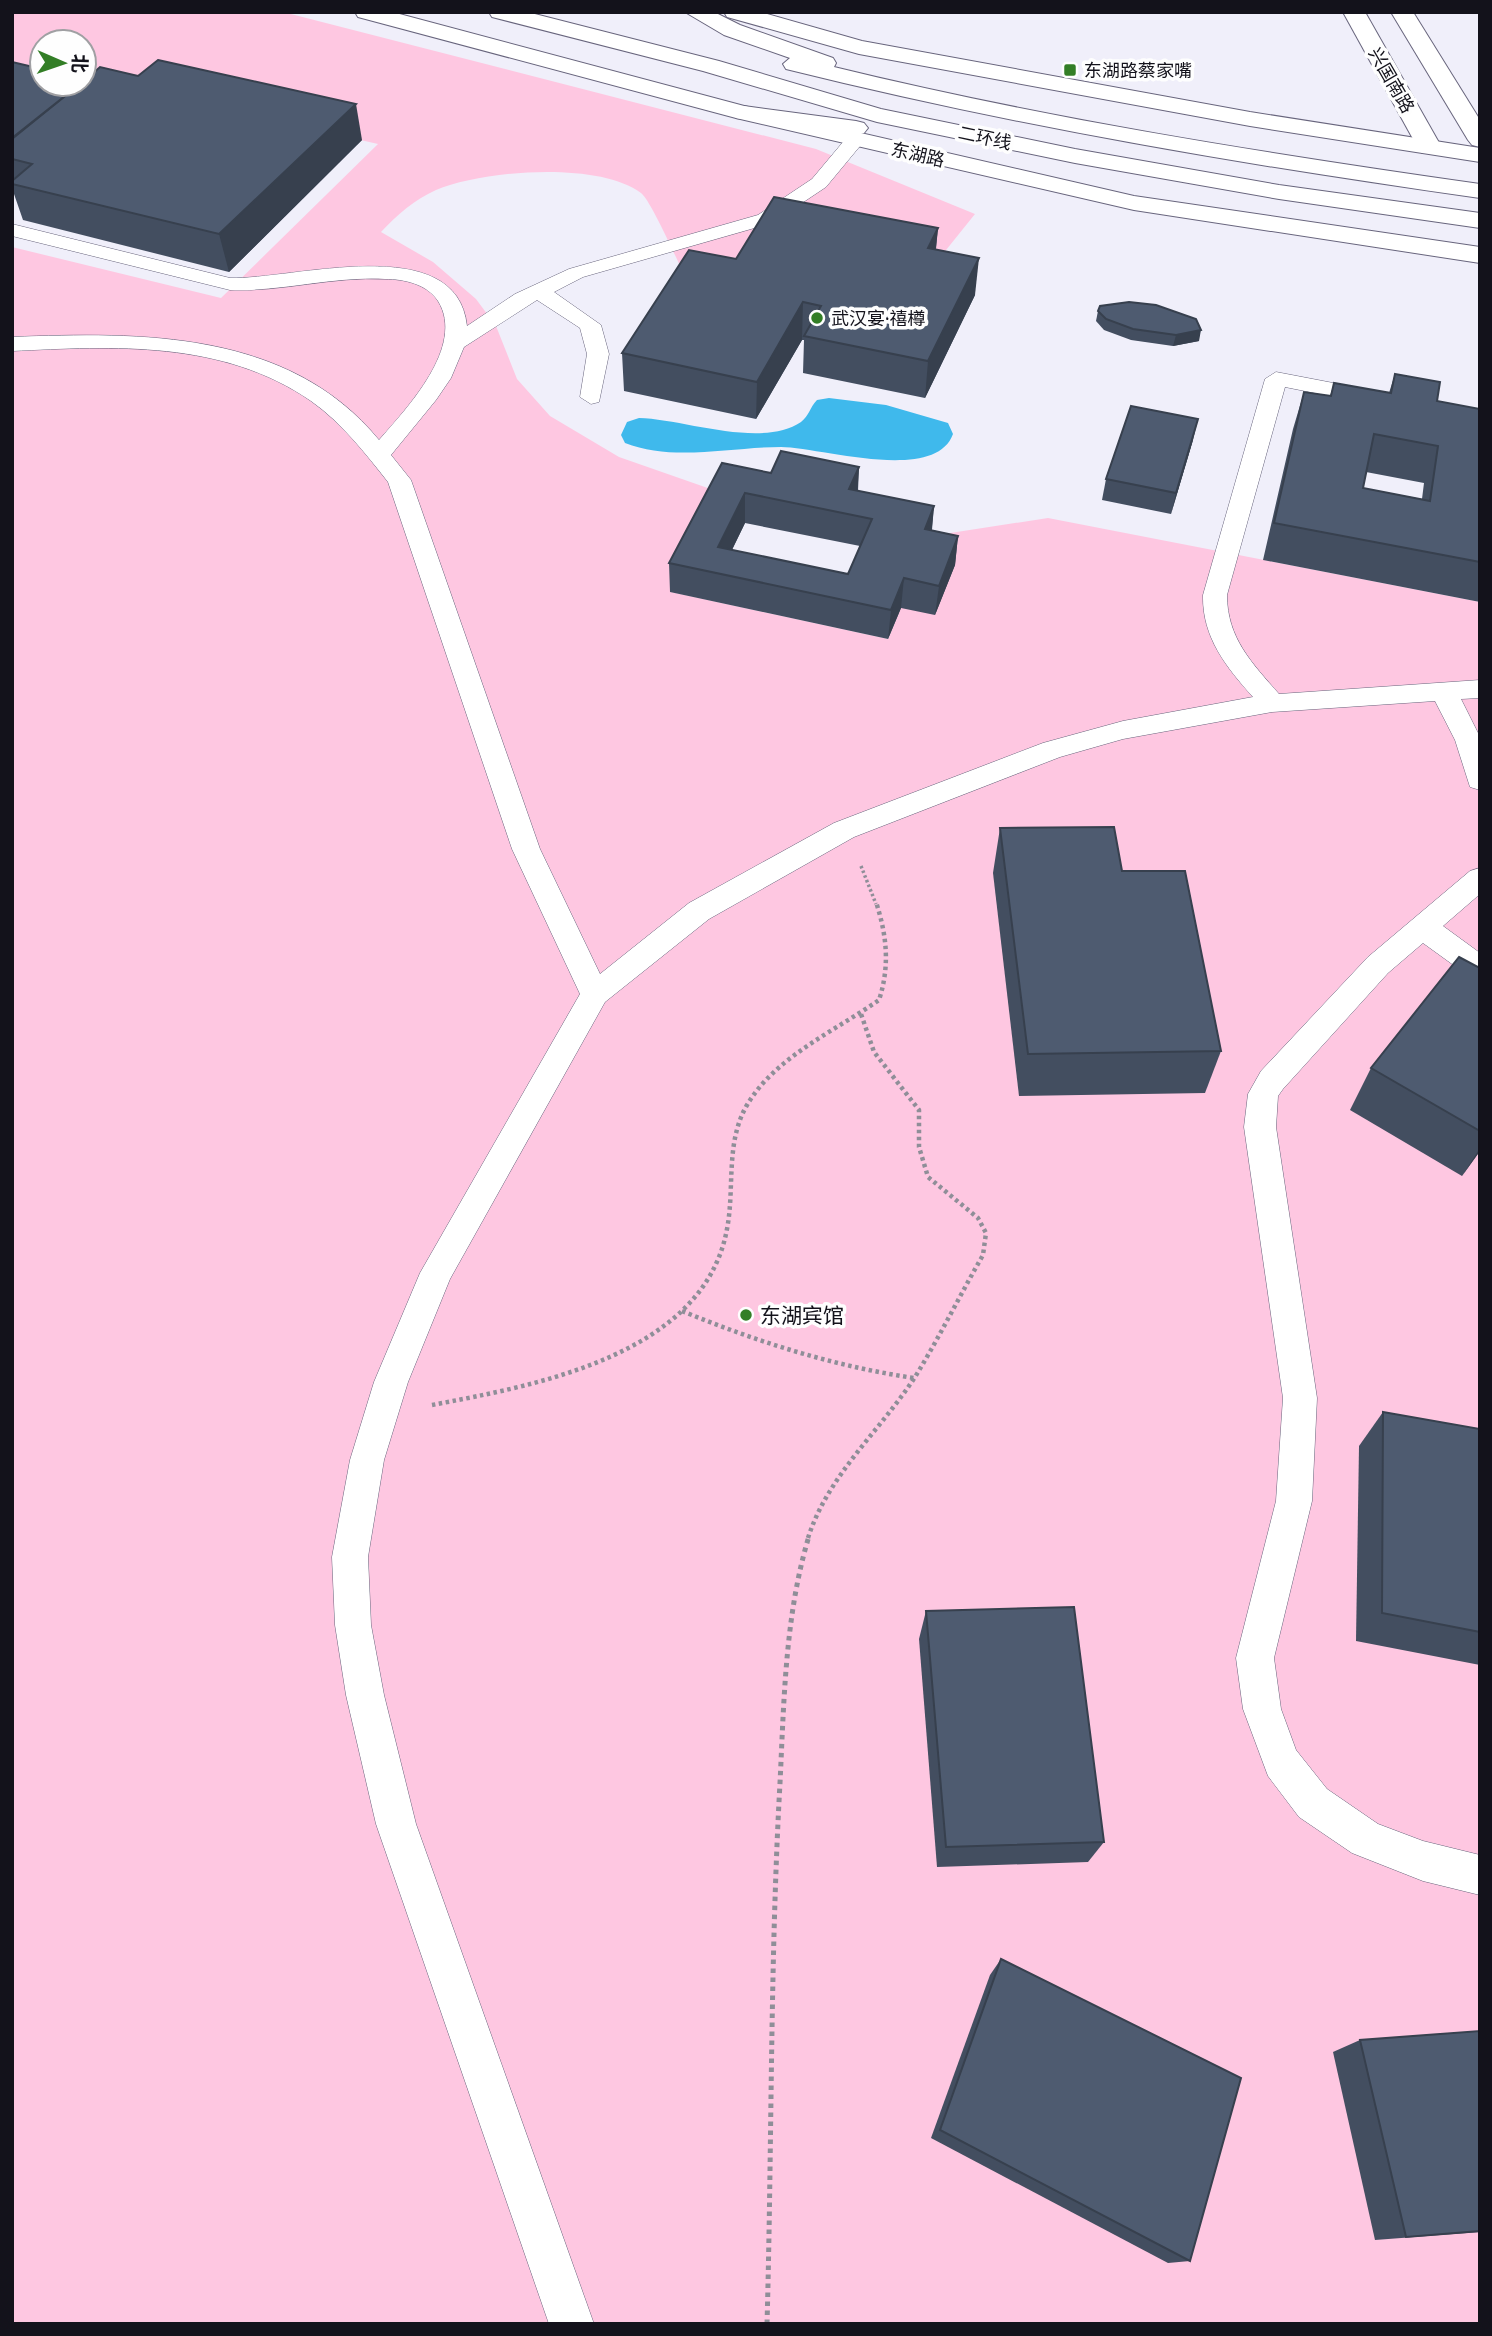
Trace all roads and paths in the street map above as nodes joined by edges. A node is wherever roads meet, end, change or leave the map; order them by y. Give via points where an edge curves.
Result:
1 (366, 12) edge
2 (500, 12) edge
3 (591, 12) edge
4 (696, 12) edge
5 (735, 12) edge
6 (1354, 12) edge
7 (1402, 12) edge
8 (916, 95) junction
9 (744, 113) junction
10 (855, 140) junction
11 (1480, 141) edge
12 (1430, 148) junction
13 (1480, 155) edge
14 (1075, 156) junction
15 (1480, 191) edge
16 (1480, 221) edge
17 (12, 230) edge
18 (1480, 256) edge
19 (538, 291) junction
20 (12, 344) edge
21 (454, 344) junction
22 (591, 397) dead end
23 (1398, 402) edge
24 (380, 453) junction
25 (1480, 689) edge
26 (1444, 692) junction
27 (1272, 703) junction
28 (1480, 780) edge
29 (844, 830) junction
30 (1480, 878) edge
31 (1424, 928) junction
32 (1480, 969) edge
33 (595, 995) junction
34 (860, 1014) junction
35 (682, 1311) junction
36 (914, 1378) junction
37 (381, 1415) junction
38 (1480, 1875) edge
39 (572, 2324) edge
40 (767, 2324) edge

1 - 9 main road, 东湖路
2 - 14 main road, 二环线 via 711,66 877,115
3 - 8 main road, 二环线
4 - 8 main road via 732,30
5 - 12 main road via 859,47 1250,120
6 - 12 main road, 兴国南路
7 - 11 main road
8 - 15 main road, 二环线 via 1288,165
9 - 10 main road, 东湖路
9 - 14 main road
10 - 18 main road, 东湖路 via 1135,203
10 - 19 lane via 819,183 765,219 596,267
12 - 13 main road
14 - 16 main road, 二环线
17 - 21 lane via 230,284 262,285 379,272 409,275 431,283 450,300 456,320
19 - 21 lane
19 - 22 lane via 590,325 598,354
20 - 24 lane via 160,343 244,358 276,370 314,393
21 - 24 lane via 424,402
23 - 27 lane via 1276,379 1213,614 1227,649
24 - 33 lane via 399,480 526,849
25 - 26 lane
26 - 27 lane
26 - 28 lane via 1468,740
27 - 29 lane via 1122,730 1052,750
29 - 33 lane via 699,911
29 - 34 path via 872,891 885,934 888,967 879,1000
30 - 31 lane
31 - 32 lane
31 - 38 lane via 1378,965 1263,1094 1260,1127 1300,1398 1294,1501 1255,1658 1262,1709 1282,1762 1313,1802 1366,1839 1423,1861
33 - 37 lane via 436,1273
34 - 35 path via 790,1061 756,1093 740,1120 723,1255 712,1277
34 - 36 path via 874,1052 919,1110 919,1147 928,1177 973,1213 986,1233 983,1255
35 - 36 path via 779,1350 840,1367
35 - 37 path via 643,1340 574,1371 498,1393
36 - 40 path via 835,1482 810,1532 799,1569 786,1674 778,1815
37 - 39 lane via 367,1460 350,1557 365,1695 396,1824

